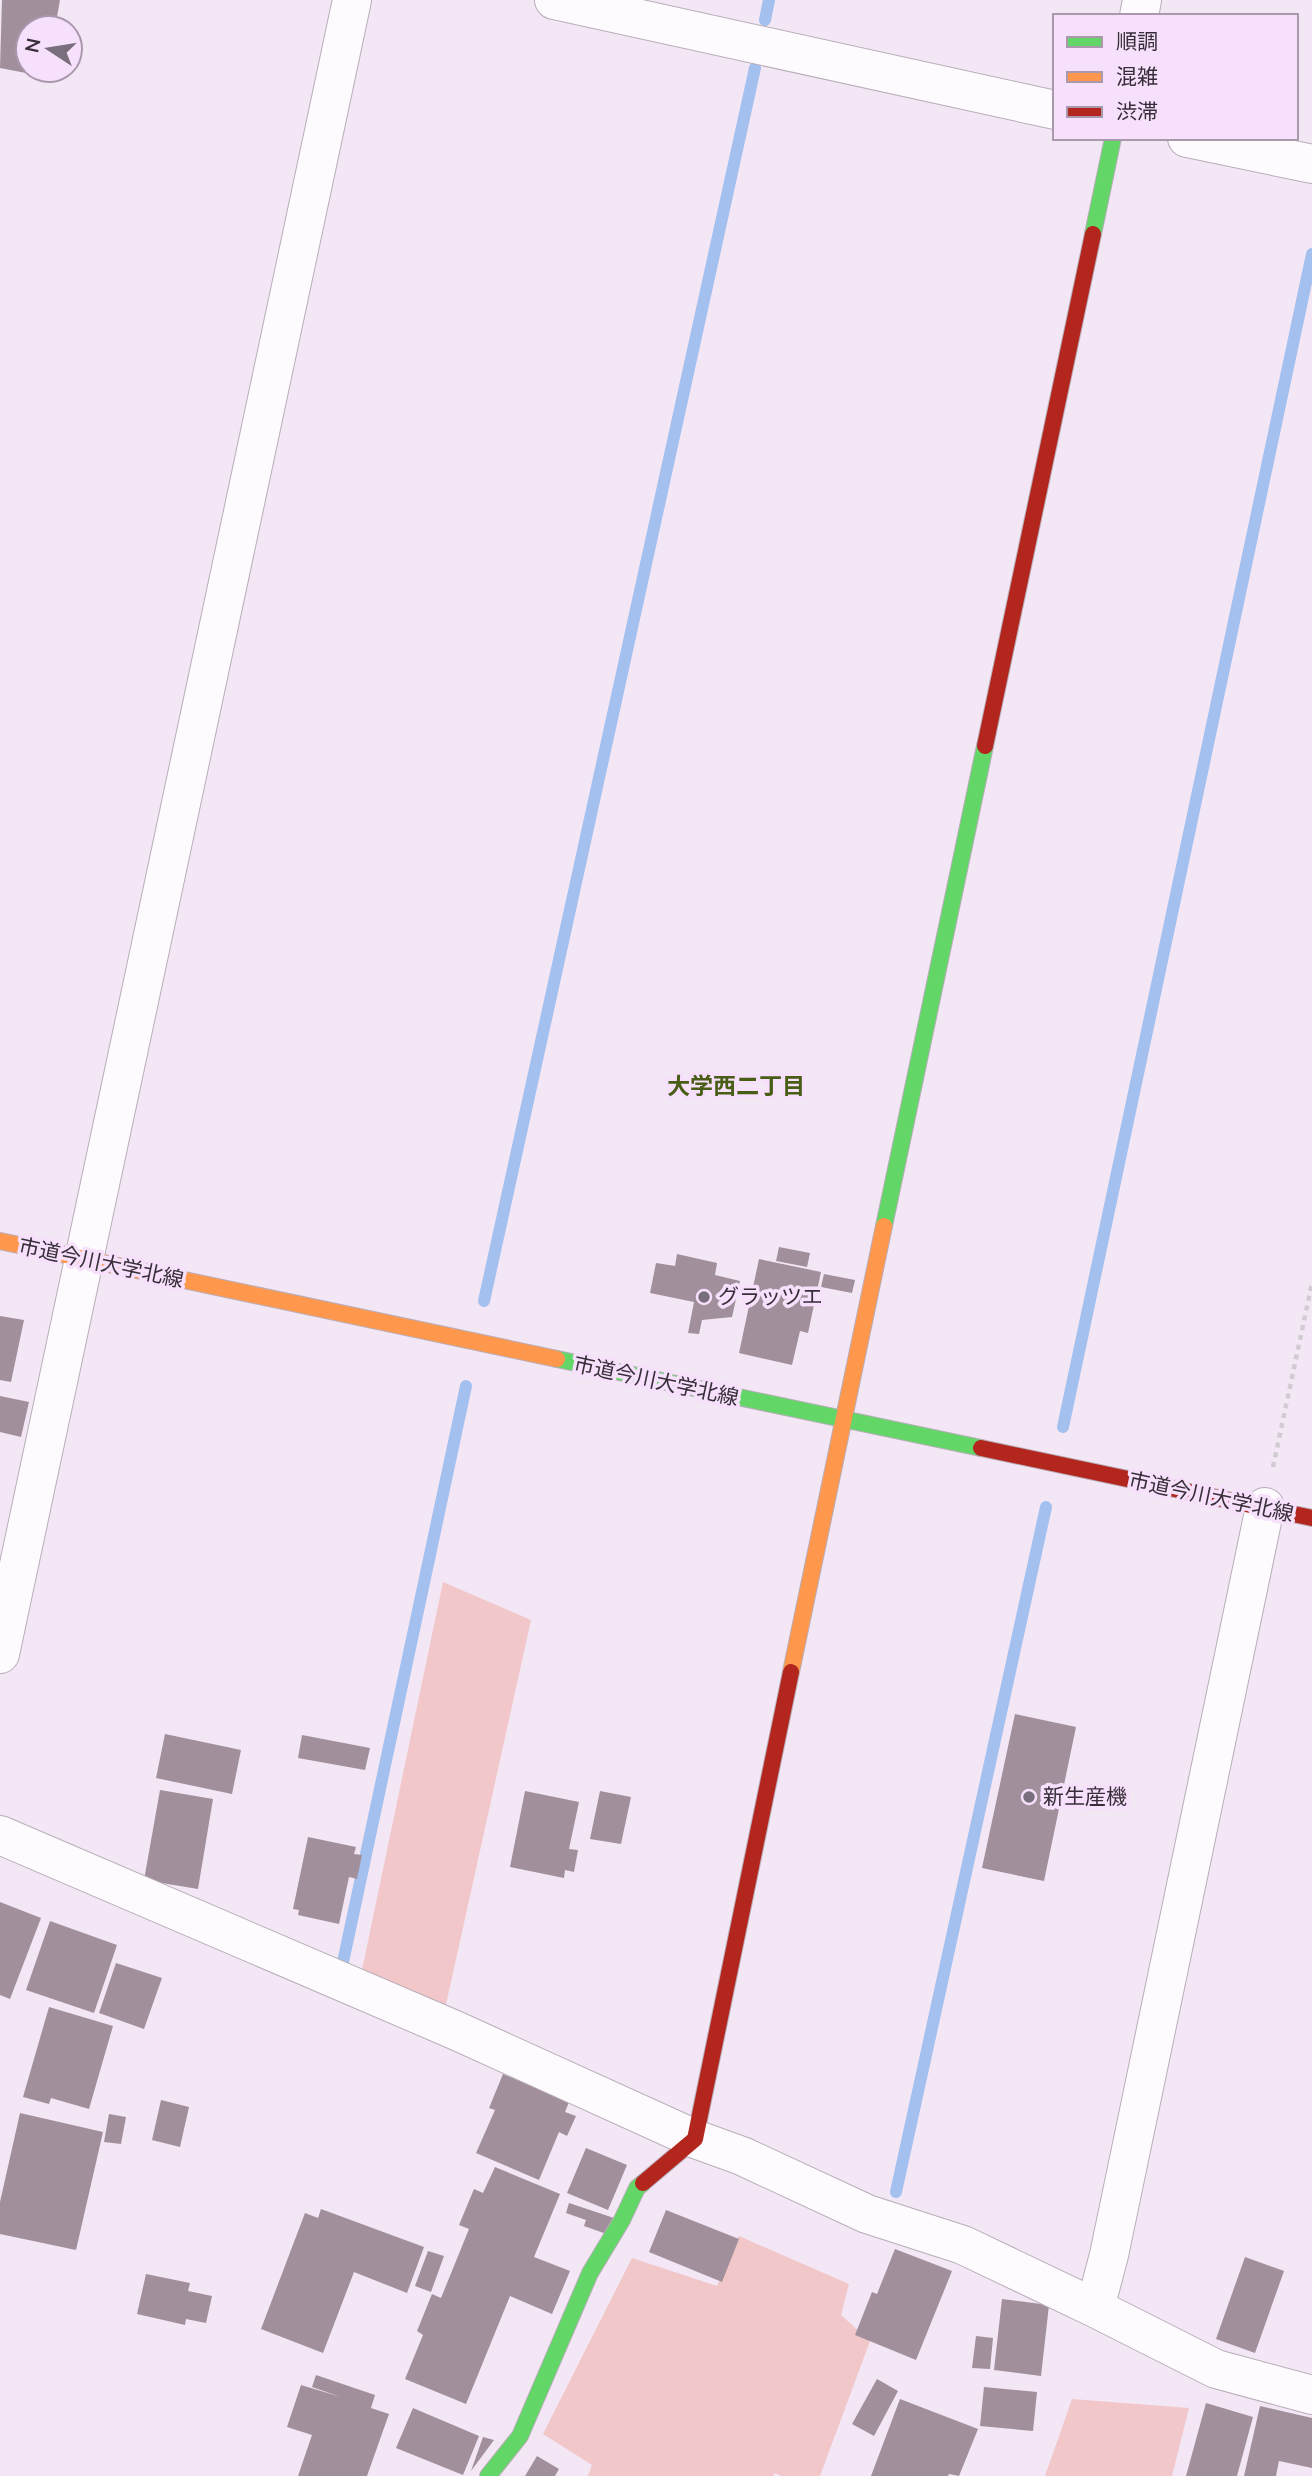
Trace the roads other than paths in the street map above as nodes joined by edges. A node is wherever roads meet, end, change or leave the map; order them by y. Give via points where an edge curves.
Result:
1 (352, 0) edge
2 (554, 0) edge
3 (1053, 110) edge
4 (1113, 140) edge
5 (1197, 140) edge
6 (1312, 164) edge
7 (0, 1241) edge
8 (85, 1260) junction
9 (843, 1420) junction
10 (1265, 1507) junction
11 (1312, 1518) edge
12 (0, 1654) edge
13 (0, 1835) edge
14 (695, 2139) junction
15 (1095, 2308) junction
16 (1312, 2395) edge
17 (488, 2476) edge

1 - 8 street
2 - 3 street
4 - 9 street
5 - 6 street
7 - 8 street, 市道今川大学北線
8 - 9 street, 市道今川大学北線
8 - 12 street
9 - 10 street, 市道今川大学北線
9 - 14 street
10 - 11 street, 市道今川大学北線
10 - 15 street
13 - 14 street via 457,2031
14 - 15 street via 867,2214 963,2245
14 - 17 street via 637,2188 590,2273 520,2436
15 - 16 street via 1216,2369

